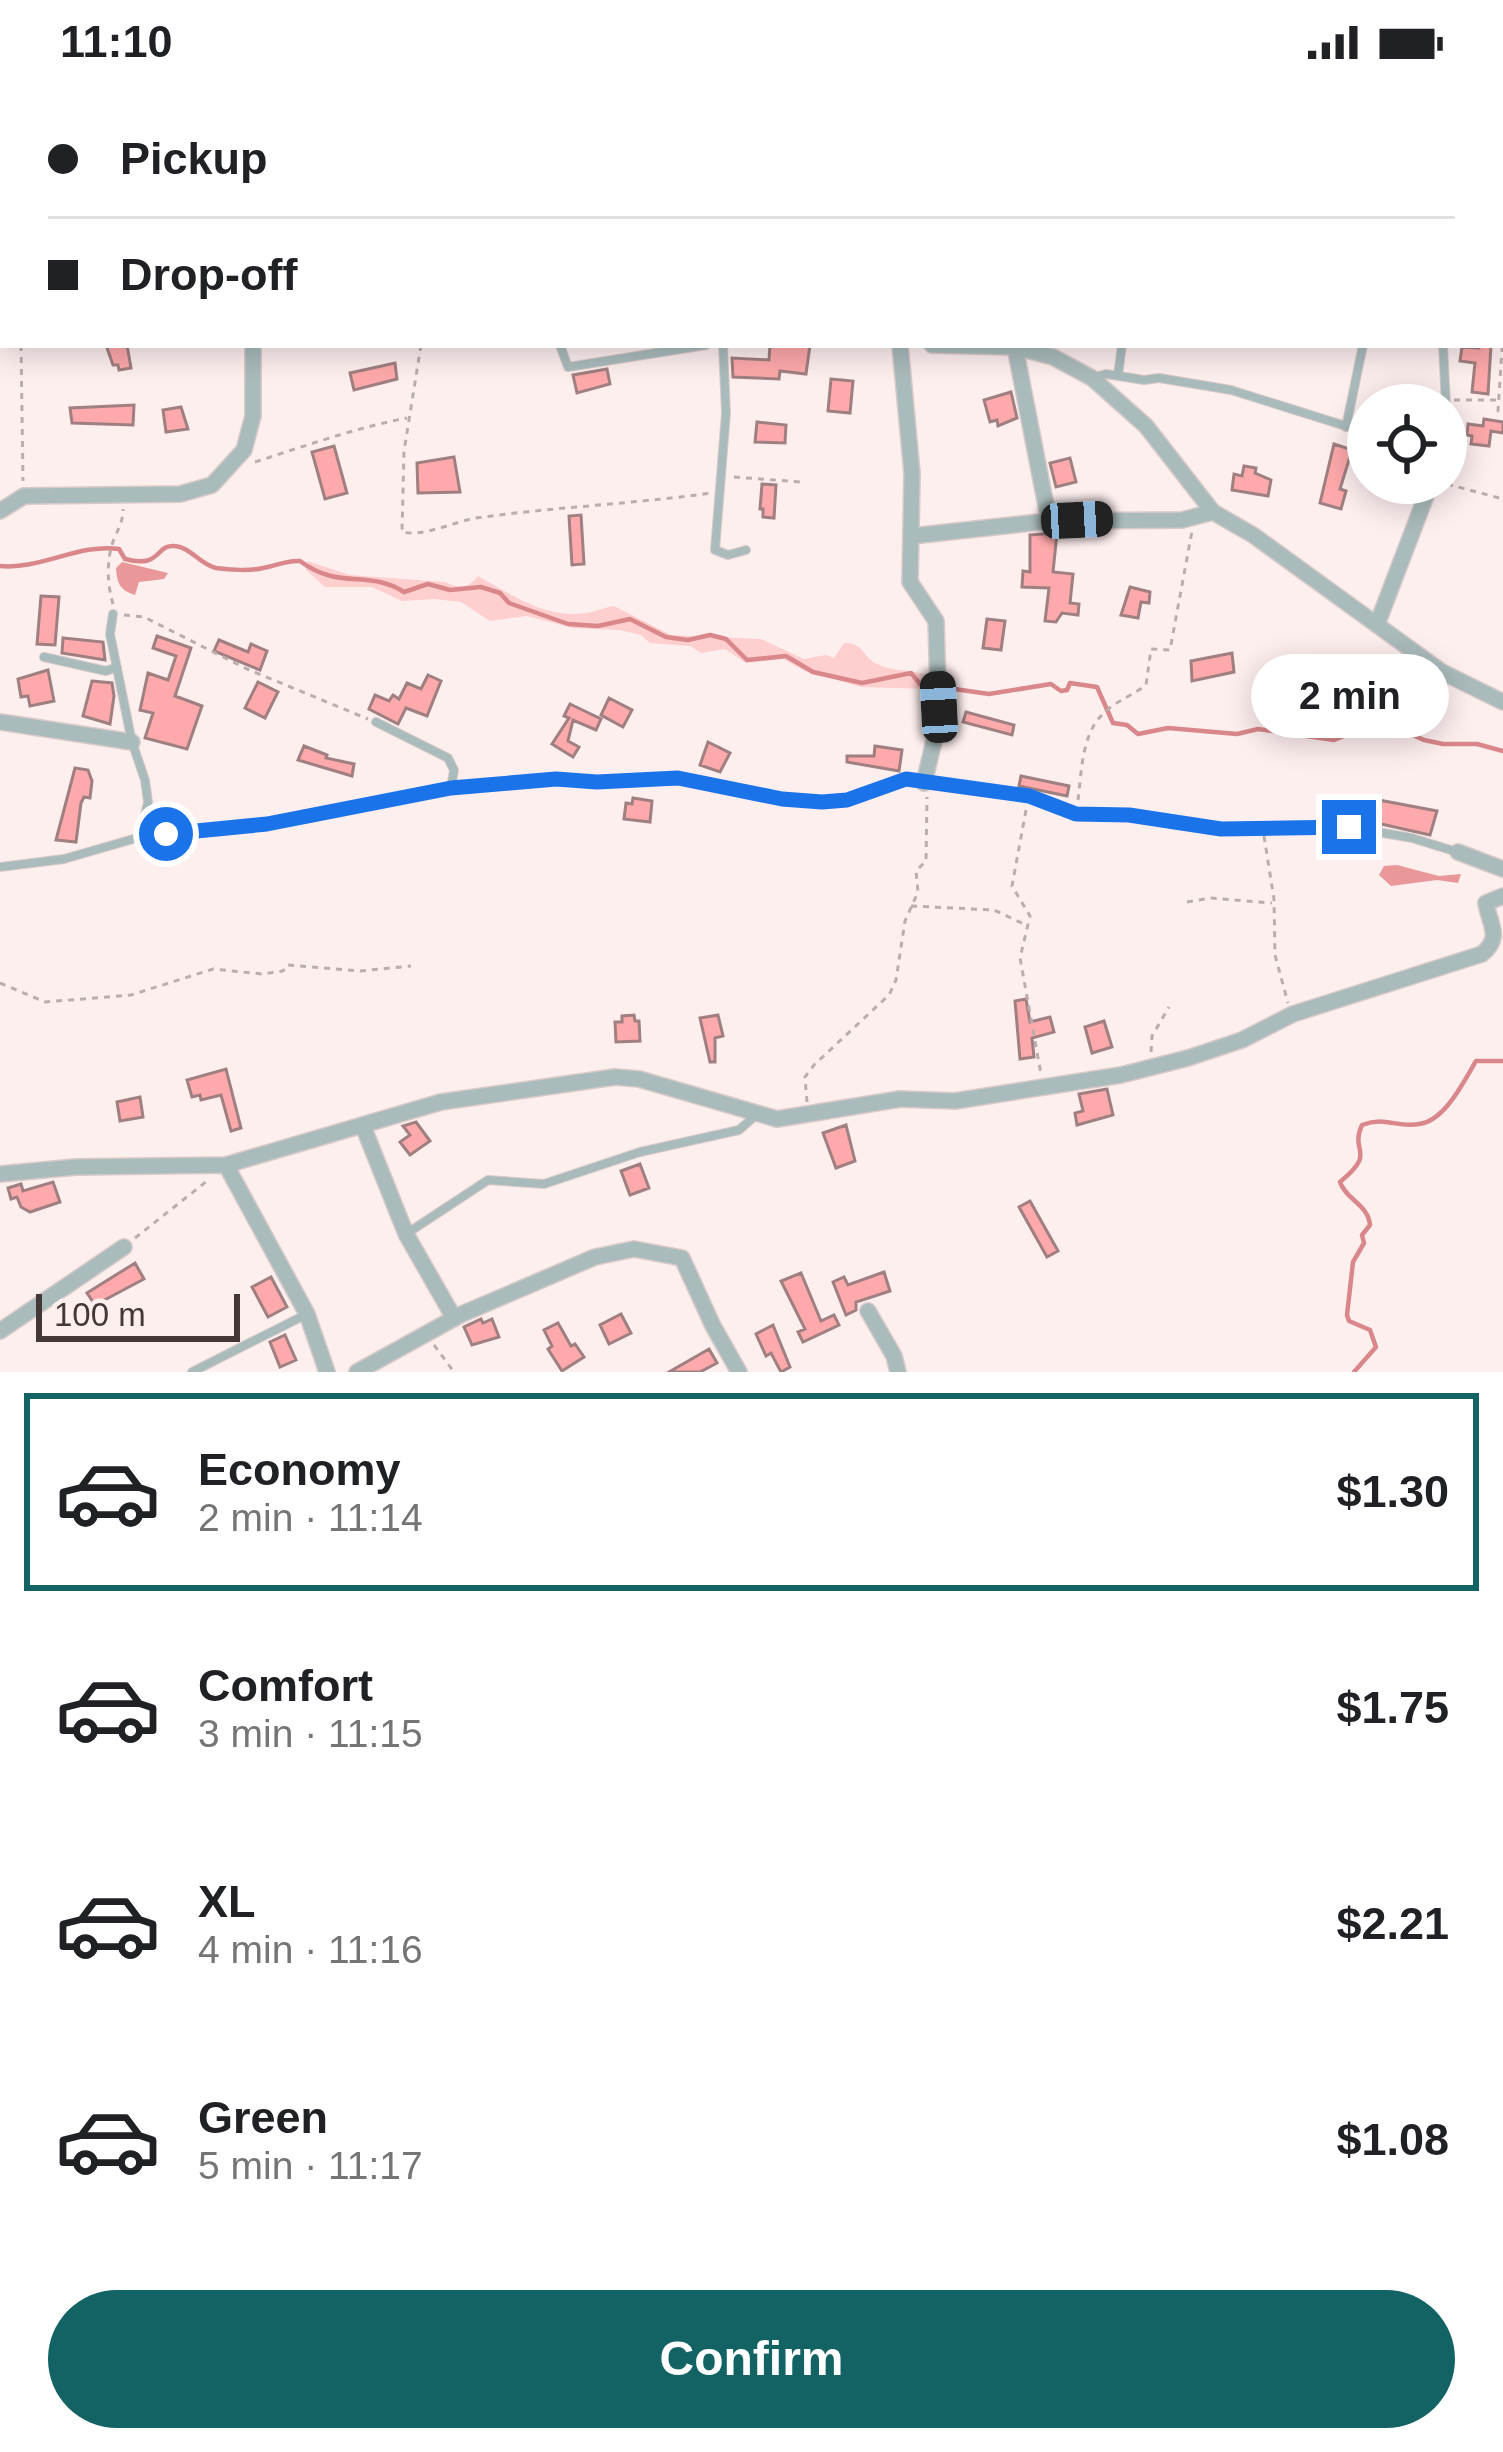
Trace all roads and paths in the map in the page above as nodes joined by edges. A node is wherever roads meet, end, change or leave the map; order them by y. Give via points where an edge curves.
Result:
1 (21, 348) edge
2 (253, 348) edge
3 (420, 348) edge
4 (561, 348) edge
5 (687, 348) edge
6 (722, 348) edge
7 (900, 348) edge
8 (1015, 348) edge
9 (1021, 348) edge
10 (1122, 348) edge
11 (1362, 348) edge
12 (1443, 348) edge
13 (1502, 348) edge
14 (1118, 376) junction
15 (1092, 378) junction
16 (1445, 384) edge
17 (1500, 400) edge
18 (1467, 402) edge
19 (1503, 413) edge
20 (408, 417) junction
21 (1346, 427) joint
22 (228, 470) junction
23 (720, 476) junction
24 (801, 482) dead end
25 (718, 490) junction
26 (1467, 490) edge
27 (123, 495) junction
28 (23, 496) junction
29 (1503, 499) edge
30 (1423, 504) edge
31 (0, 511) edge
32 (1213, 512) junction
33 (1191, 518) junction
34 (1049, 521) junction
35 (912, 536) junction
36 (746, 550) dead end
37 (113, 614) junction
38 (1378, 622) junction
39 (44, 657) dead end
40 (117, 667) junction
41 (1503, 702) edge
42 (0, 722) edge
43 (376, 722) joint
44 (131, 742) junction
45 (927, 784) junction
46 (451, 788) junction
47 (1029, 796) junction
48 (1076, 814) junction
49 (1264, 828) junction
50 (140, 837) junction
51 (1458, 852) joint
52 (0, 867) edge
53 (1503, 868) edge
54 (1503, 896) edge
55 (1274, 901) junction
56 (1187, 902) dead end
57 (910, 906) junction
58 (1028, 926) junction
59 (411, 966) dead end
60 (0, 983) edge
61 (1169, 1006) dead end
62 (1293, 1014) junction
63 (1149, 1065) junction
64 (1043, 1087) junction
65 (756, 1114) junction
66 (806, 1115) junction
67 (364, 1126) junction
68 (228, 1171) junction
69 (0, 1174) edge
70 (406, 1234) junction
71 (124, 1246) joint
72 (868, 1311) dead end
73 (307, 1314) junction
74 (454, 1318) junction
75 (0, 1331) edge
76 (426, 1334) junction
77 (193, 1372) edge
78 (327, 1372) edge
79 (357, 1372) edge
80 (454, 1372) edge
81 (739, 1372) edge
82 (898, 1372) edge

1 - 28 path
2 - 22 street via 253,416
3 - 20 path
4 - 5 lane via 568,367
6 - 23 lane
7 - 35 street
8 - 34 street
9 - 15 street
10 - 14 lane
11 - 21 lane
12 - 16 lane
13 - 17 path
14 - 15 lane
14 - 21 lane via 1231,389
15 - 32 street via 1146,426
17 - 18 path
17 - 19 path
20 - 22 path
20 - 25 path via 402,532
22 - 27 street via 212,485 180,494
23 - 24 path
23 - 25 lane
25 - 36 lane via 715,550
26 - 29 path
27 - 28 street
27 - 37 path via 110,552
28 - 31 street
30 - 38 street
32 - 33 street
32 - 38 street
33 - 34 street
33 - 48 path via 1170,650 1150,649 1146,685 1105,711 1091,731
34 - 35 street
35 - 45 street via 910,582 936,621 939,707
37 - 40 lane
37 - 43 path via 144,617
38 - 41 street via 1442,672
39 - 40 lane
40 - 44 lane
42 - 44 street
43 - 46 lane via 448,758
44 - 50 lane via 148,802
45 - 46 lane via 906,779 822,802 678,778
45 - 47 lane
45 - 57 path via 926,861 916,871
46 - 50 lane via 267,824
47 - 48 lane
47 - 58 path via 1012,886
48 - 49 lane
49 - 51 lane via 1349,827
49 - 55 path
50 - 52 lane
51 - 53 street
54 - 62 street via 1486,903 1495,933 1482,954
55 - 56 path
55 - 62 path via 1280,985
57 - 58 path via 994,910
57 - 66 path via 889,995 805,1077
58 - 64 path via 1020,958
59 - 60 path via 213,969 131,995 45,1002
61 - 63 path via 1152,1036
62 - 63 street via 1242,1040
63 - 64 street
64 - 66 street
65 - 66 street
65 - 67 street via 615,1077 441,1102
65 - 70 lane via 739,1130 544,1184 488,1180
67 - 68 street
67 - 70 street
68 - 69 street via 76,1166
68 - 71 path
68 - 73 street
70 - 74 street
71 - 75 street
72 - 82 street
73 - 77 lane
73 - 78 street
74 - 76 street
74 - 81 street via 596,1257 634,1249 675,1256
76 - 79 street
76 - 80 path

